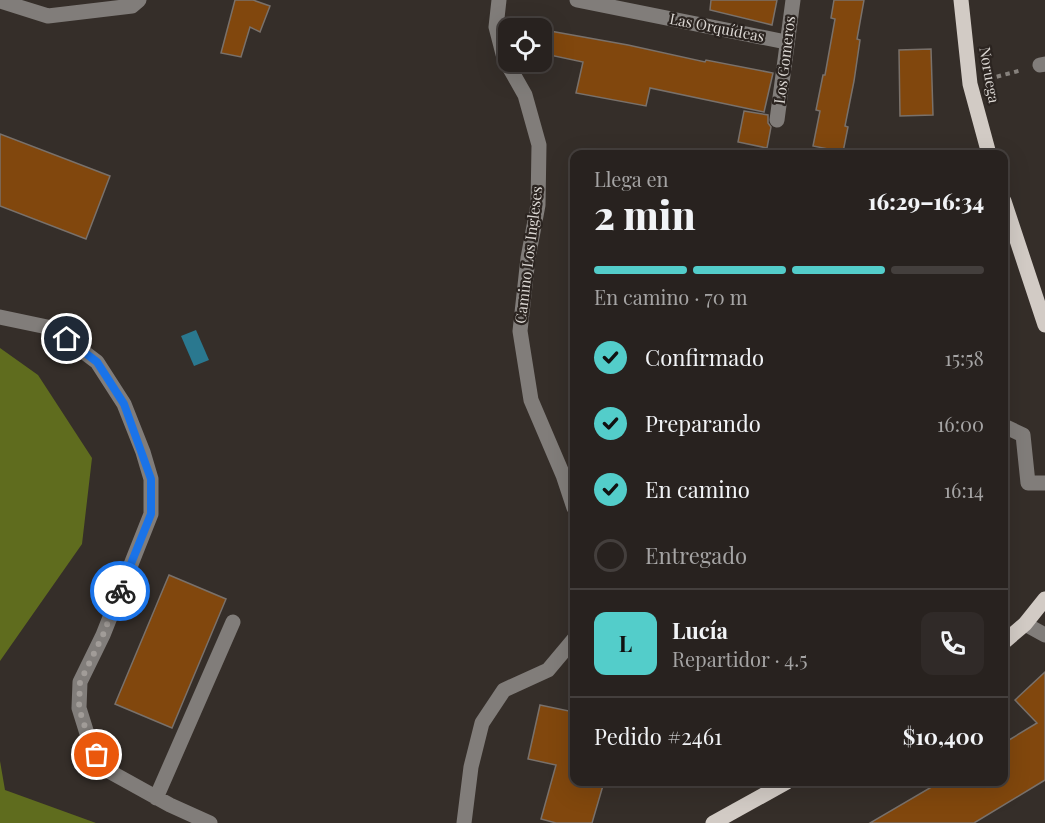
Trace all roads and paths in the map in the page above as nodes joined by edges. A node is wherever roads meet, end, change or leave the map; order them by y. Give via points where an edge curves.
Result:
1 (139, 0) edge
2 (499, 0) edge
3 (577, 0) edge
4 (793, 0) edge
5 (961, 0) edge
6 (0, 1) edge
7 (786, 42) junction
8 (1042, 65) edge
9 (970, 84) junction
10 (777, 120) dead end
11 (988, 150) edge
12 (1008, 213) edge
13 (0, 317) edge
14 (1045, 325) edge
15 (1008, 428) edge
16 (1045, 483) edge
17 (570, 496) edge
18 (1045, 599) edge
19 (233, 622) dead end
20 (1025, 624) junction
21 (1045, 635) edge
22 (1008, 639) edge
23 (570, 644) edge
24 (780, 786) edge
25 (156, 798) junction
26 (210, 823) edge
27 (464, 823) edge
28 (714, 823) edge

1 - 6 street via 132,6 48,16
2 - 17 street, Camino Los Ingleses via 495,27 504,58 525,95 539,145 538,205 520,331 531,400
3 - 7 street, Las Orquídeas
4 - 7 street, Los Gomeros
5 - 9 main road, Noruega
7 - 10 street, Los Gomeros
8 - 9 path
9 - 11 main road, Noruega
12 - 14 main road
13 - 25 street via 52,328 97,362 124,404 143,452 151,479 151,514 80,682 79,708 89,740 105,769
15 - 16 street via 1023,435 1028,483
18 - 20 main road
19 - 25 street
20 - 21 street
20 - 22 main road
23 - 27 street via 548,670 504,690 482,723 471,766
24 - 28 main road
25 - 26 street

